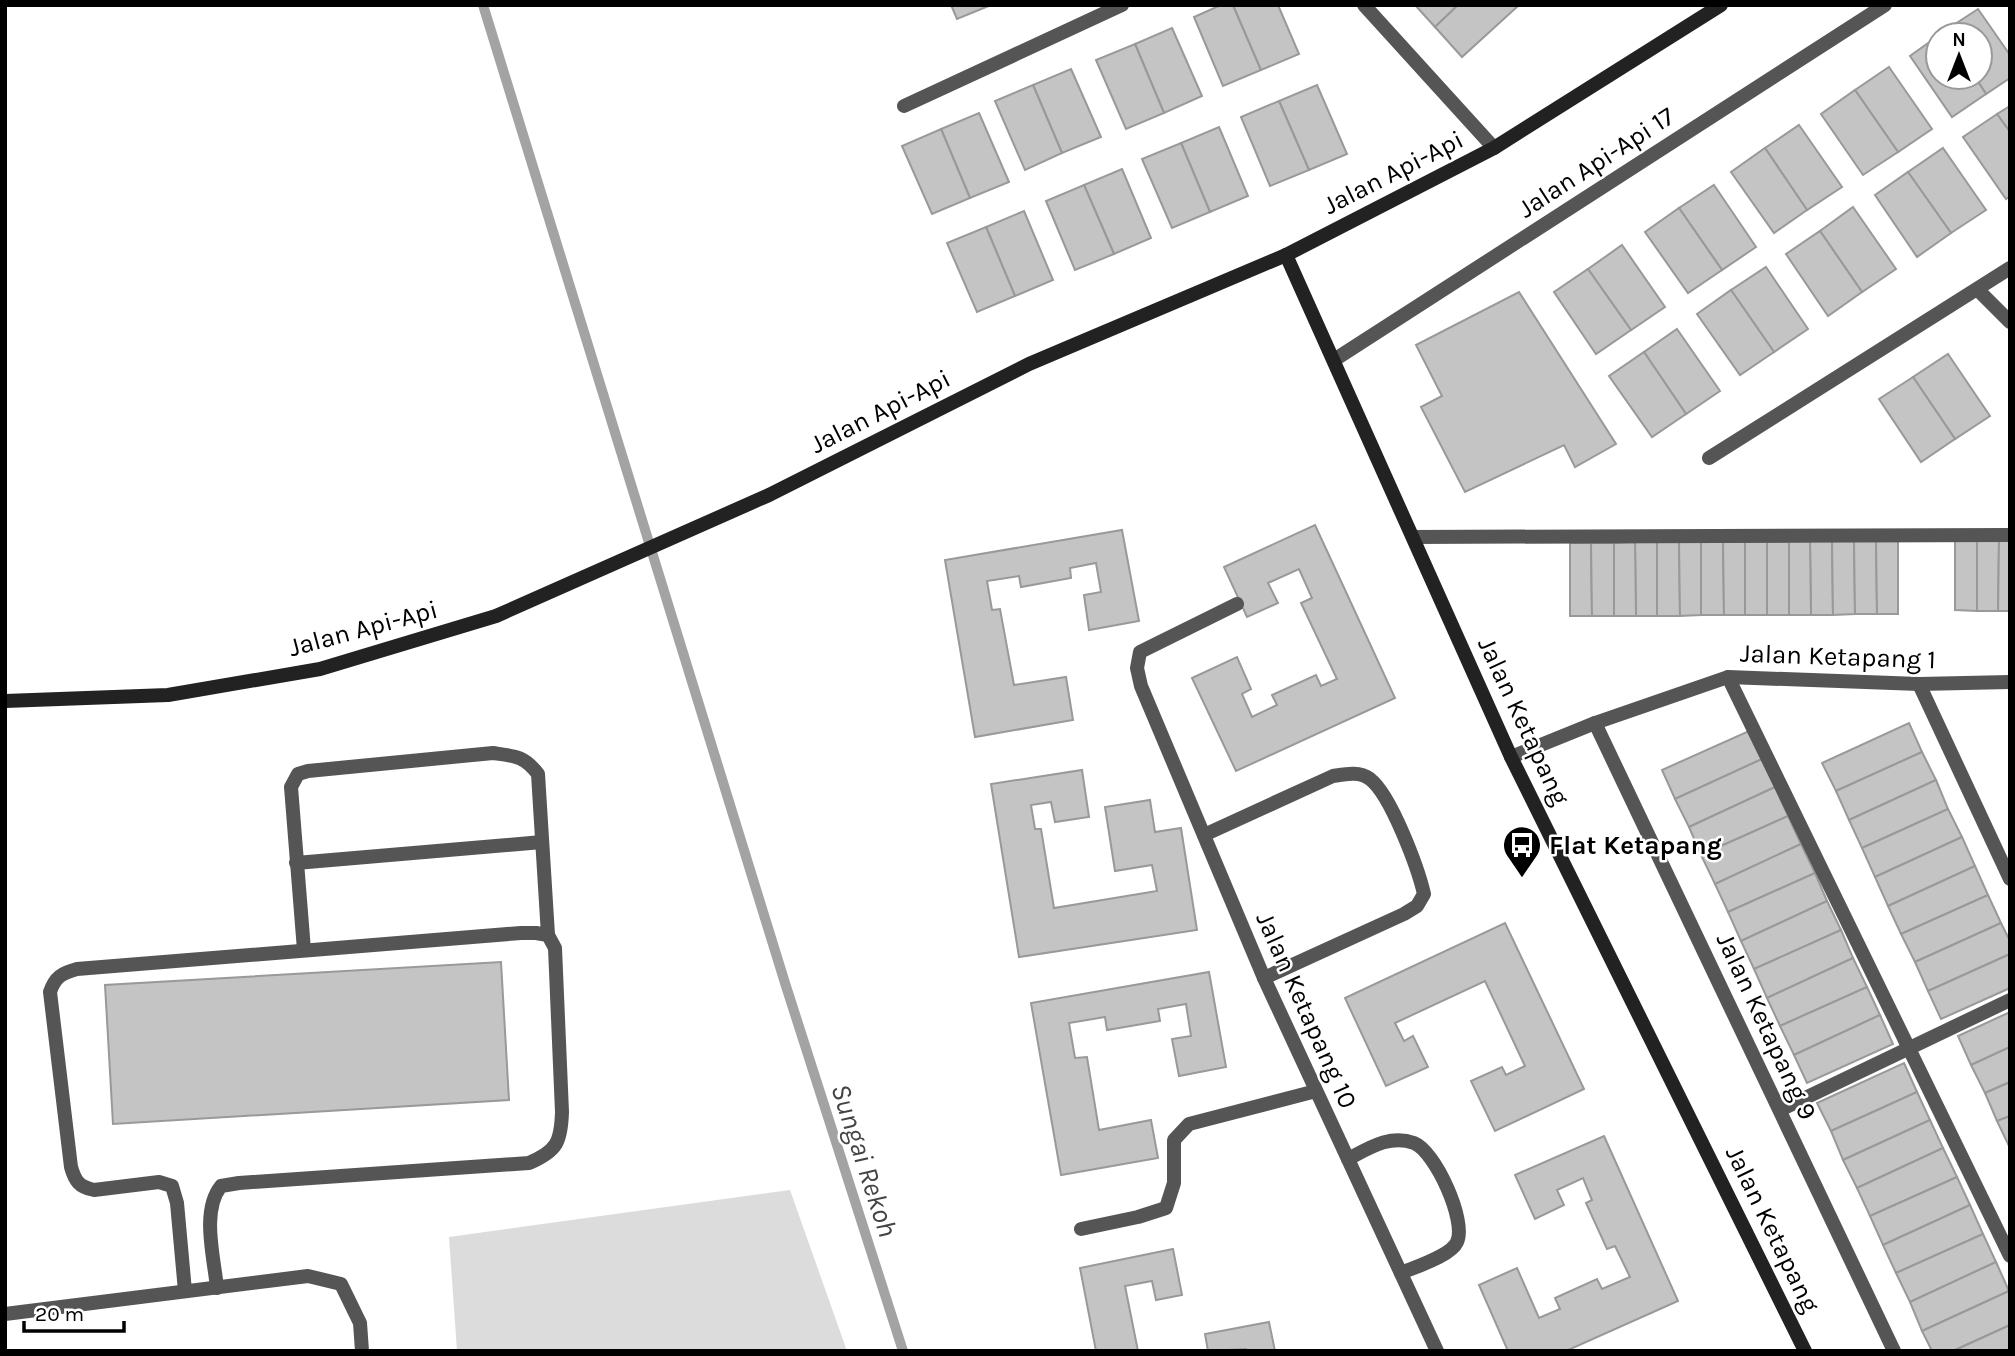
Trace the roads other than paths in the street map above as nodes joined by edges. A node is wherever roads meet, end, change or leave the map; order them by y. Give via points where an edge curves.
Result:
1 (1122, 5) edge
2 (1364, 5) edge
3 (1721, 5) edge
4 (1885, 5) edge
5 (904, 106) dead end
6 (1494, 148) junction
7 (1286, 255) junction
8 (2010, 268) edge
9 (1978, 290) junction
10 (2010, 322) edge
11 (1334, 360) junction
12 (1709, 458) dead end
13 (2010, 535) edge
14 (1413, 537) junction
15 (1237, 604) dead end
16 (1728, 677) junction
17 (2010, 682) edge
18 (1919, 684) junction
19 (5, 701) edge
20 (1595, 723) junction
21 (1511, 757) junction
22 (1204, 835) junction
23 (542, 842) junction
24 (296, 863) junction
25 (2010, 879) edge
26 (548, 935) junction
27 (304, 950) junction
28 (1264, 978) junction
29 (2010, 1000) edge
30 (1909, 1049) junction
31 (1316, 1091) junction
32 (1780, 1110) junction
33 (1348, 1159) junction
34 (1081, 1229) dead end
35 (2010, 1256) edge
36 (1401, 1273) junction
37 (218, 1288) junction
38 (185, 1292) junction
39 (5, 1314) edge
40 (362, 1351) edge
41 (1437, 1351) edge
42 (1805, 1351) edge
43 (1894, 1351) edge

1 - 5 street
2 - 6 street
3 - 6 street, Jalan Api-Api
4 - 11 street, Jalan Api-Api 17
6 - 7 street, Jalan Api-Api
7 - 11 street, Jalan Ketapang
7 - 19 street, Jalan Api-Api via 1028,364 769,495 496,616 320,669 168,695
8 - 9 street
9 - 10 street
9 - 12 street
11 - 14 street, Jalan Ketapang
13 - 14 street
14 - 21 street, Jalan Ketapang
15 - 22 street, Jalan Ketapang 10 via 1140,652 1141,686
16 - 18 street, Jalan Ketapang 1
16 - 20 street, Jalan Ketapang 1
16 - 30 street
17 - 18 street, Jalan Ketapang 1
18 - 25 street
20 - 21 street, Jalan Ketapang 1
20 - 32 street, Jalan Ketapang 9
21 - 42 street, Jalan Ketapang
22 - 28 street, Jalan Ketapang 10
22 - 28 street via 1333,776 1356,773 1370,779 1385,795 1420,877 1424,894 1418,906
23 - 24 street
23 - 24 street via 538,774 529,762 493,753 298,774 291,787
23 - 26 street
24 - 27 street
26 - 27 street via 521,933
26 - 37 street via 555,948 562,1112 561,1132 546,1156 528,1163 221,1186 210,1211
27 - 38 street via 78,968 55,979 50,992 75,1181 94,1190 159,1182 173,1186
28 - 31 street, Jalan Ketapang 10
29 - 30 street
30 - 32 street
30 - 35 street
31 - 33 street, Jalan Ketapang 10
31 - 34 street via 1189,1124 1174,1140 1174,1183 1166,1208
32 - 43 street, Jalan Ketapang 9
33 - 36 street, Jalan Ketapang 10
33 - 36 street via 1382,1141 1415,1143 1430,1153 1457,1211 1461,1229 1456,1245
36 - 41 street, Jalan Ketapang 10
37 - 38 street
37 - 40 street via 308,1276 341,1284 360,1323
38 - 39 street

